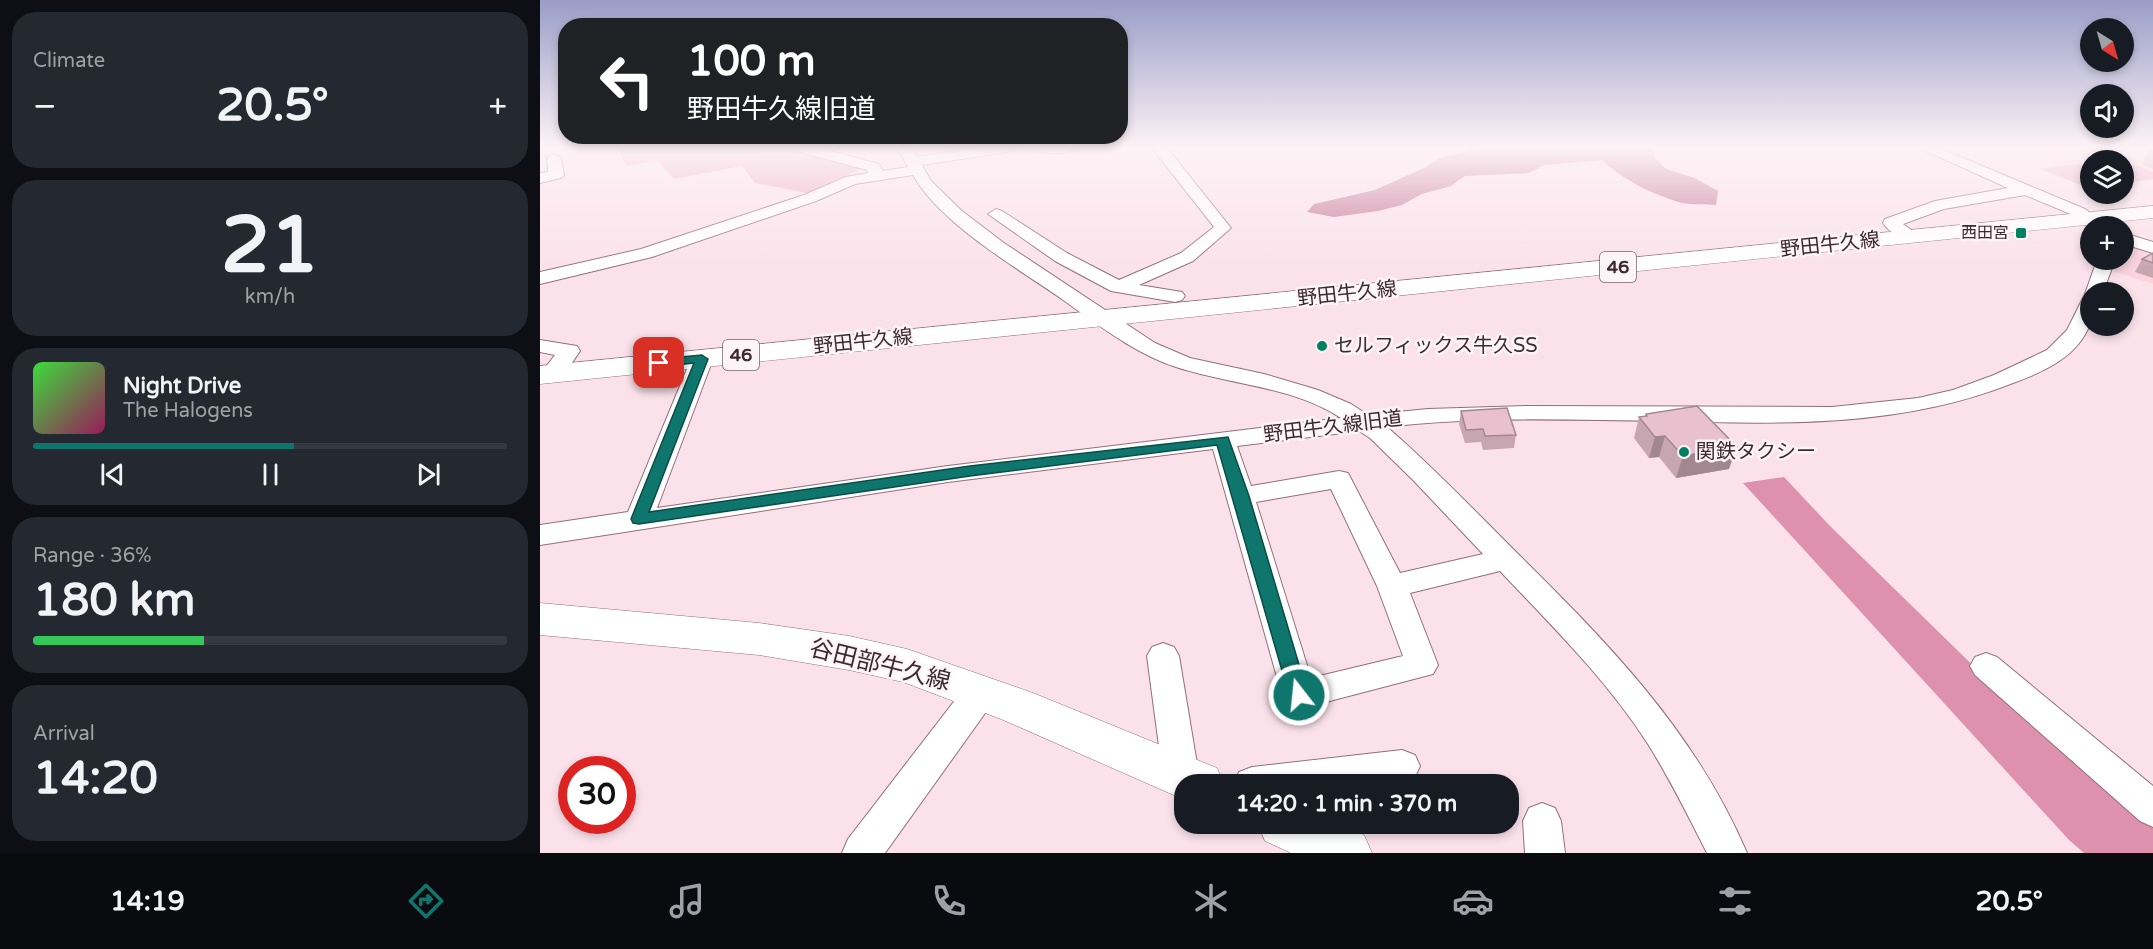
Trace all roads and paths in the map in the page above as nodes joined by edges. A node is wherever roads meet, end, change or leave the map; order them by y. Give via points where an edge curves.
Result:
1 (833, 188) edge
2 (929, 188) edge
3 (1191, 188) edge
4 (2023, 188) edge
5 (2028, 190) junction
6 (2153, 212) edge
7 (996, 214) dead end
8 (2080, 216) edge
9 (2132, 216) edge
10 (2080, 224) edge
11 (1912, 237) junction
12 (2134, 241) edge
13 (2153, 248) edge
14 (1061, 257) junction
15 (1034, 270) junction
16 (540, 278) edge
17 (1118, 287) junction
18 (1175, 296) dead end
19 (1102, 318) junction
20 (2080, 324) edge
21 (540, 345) edge
22 (702, 359) junction
23 (546, 374) edge
24 (1365, 422) junction
25 (1223, 440) junction
26 (1241, 496) junction
27 (639, 519) junction
28 (540, 535) edge
29 (1506, 559) junction
30 (1392, 586) junction
31 (540, 619) edge
32 (1163, 656) dead end
33 (1986, 666) dead end
34 (981, 692) junction
35 (1402, 766) dead end
36 (1177, 774) edge
37 (1190, 774) edge
38 (1335, 774) edge
39 (2153, 808) edge
40 (1305, 834) edge
41 (862, 853) edge
42 (1346, 853) edge
43 (1727, 853) edge

1 - 16 street via 646,253
2 - 15 street via 950,210
3 - 17 street via 1223,228 1187,257
4 - 5 street
5 - 8 street
5 - 11 street via 1933,205 1891,223
6 - 9 main road, 野田牛久線 / 46
7 - 14 street
10 - 11 main road, 野田牛久線 / 46
11 - 19 main road, 野田牛久線 / 46 via 1818,243
12 - 13 street
14 - 15 street
14 - 17 street
15 - 19 street
17 - 18 street
19 - 22 main road, 野田牛久線 / 46
19 - 24 street via 1167,357 1294,389
20 - 24 street, 野田牛久線旧道 via 2067,344 2036,366 1952,398 1897,409 1832,416 1467,412
21 - 23 street via 569,351
22 - 23 main road, 野田牛久線 / 46
22 - 27 street
24 - 25 street, 野田牛久線旧道
24 - 29 street
25 - 26 street
25 - 27 street, 野田牛久線旧道 via 970,471
26 - 30 street via 1338,479
26 - 30 street via 1299,695 1422,665
27 - 28 street, 野田牛久線旧道
29 - 30 street
29 - 43 street via 1581,636 1648,716 1692,785
31 - 34 main road, 谷田部牛久線 via 759,639 849,653 907,666
32 - 37 street
33 - 39 street
34 - 36 main road, 谷田部牛久線
34 - 41 street
35 - 38 street
40 - 42 main road

